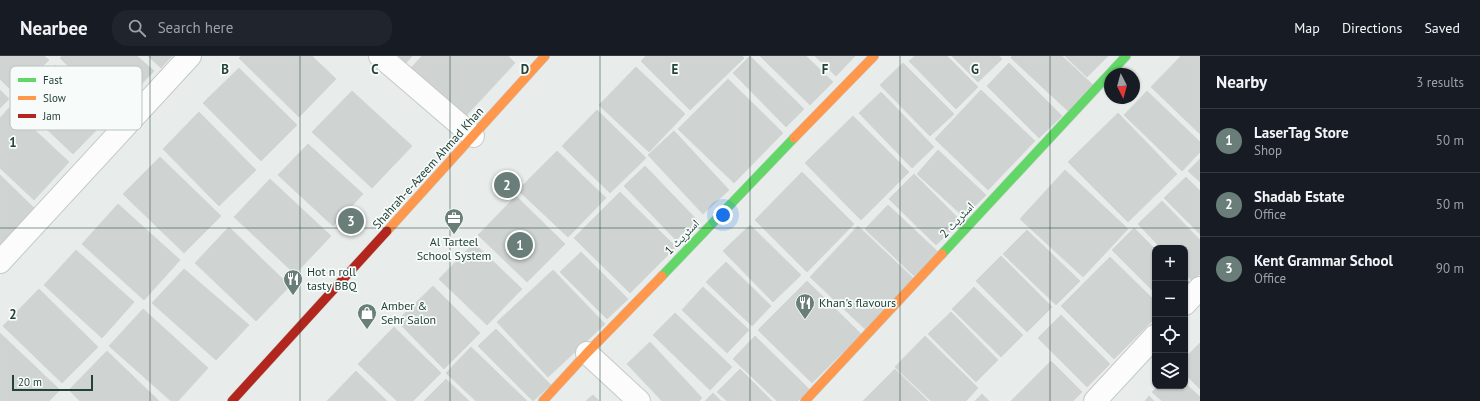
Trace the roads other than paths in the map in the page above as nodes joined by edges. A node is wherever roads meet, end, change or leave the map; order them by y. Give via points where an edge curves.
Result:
1 (190, 56) edge
2 (380, 56) edge
3 (544, 56) edge
4 (874, 56) edge
5 (1126, 56) edge
6 (142, 108) edge
7 (122, 130) edge
8 (473, 136) junction
9 (0, 262) edge
10 (1200, 288) edge
11 (1188, 301) edge
12 (1152, 339) edge
13 (587, 353) junction
14 (232, 401) edge
15 (543, 401) edge
16 (639, 401) edge
17 (805, 401) edge
18 (1095, 401) edge

1 - 6 street
2 - 8 street
3 - 8 street, Shahrah-e-Azeem Ahmad Khan
4 - 13 street, اسٹریٹ 1
5 - 17 street, اسٹریٹ 2
7 - 9 street
8 - 14 street, Shahrah-e-Azeem Ahmad Khan
10 - 11 street
12 - 18 street
13 - 15 street, اسٹریٹ 1
13 - 16 street

